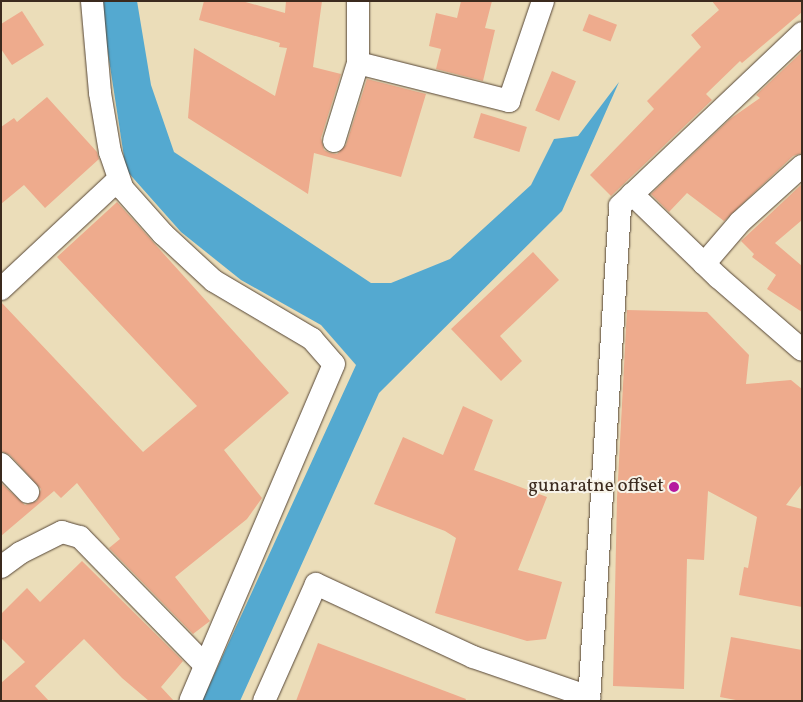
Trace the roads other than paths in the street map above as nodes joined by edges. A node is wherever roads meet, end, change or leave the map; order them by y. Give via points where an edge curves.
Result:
1 (92, 1) edge
2 (358, 1) edge
3 (542, 1) edge
4 (802, 33) edge
5 (358, 63) junction
6 (334, 141) dead end
7 (802, 166) edge
8 (118, 180) junction
9 (632, 194) junction
10 (704, 264) junction
11 (1, 289) edge
12 (802, 350) edge
13 (1, 464) edge
14 (28, 492) dead end
15 (1, 567) edge
16 (204, 664) junction
17 (589, 699) edge
18 (190, 701) edge
19 (264, 701) edge

1 - 8 street via 100,92
2 - 5 street
3 - 5 street via 509,101
4 - 9 street via 709,118 638,192
5 - 6 street
7 - 10 street via 740,222
8 - 11 street
8 - 16 street via 157,228 214,281 312,339 334,364
9 - 10 street
9 - 17 street via 620,206
10 - 12 street
13 - 14 street
15 - 16 street via 20,553 62,532 80,537
16 - 18 street
17 - 19 street via 473,657 316,584

